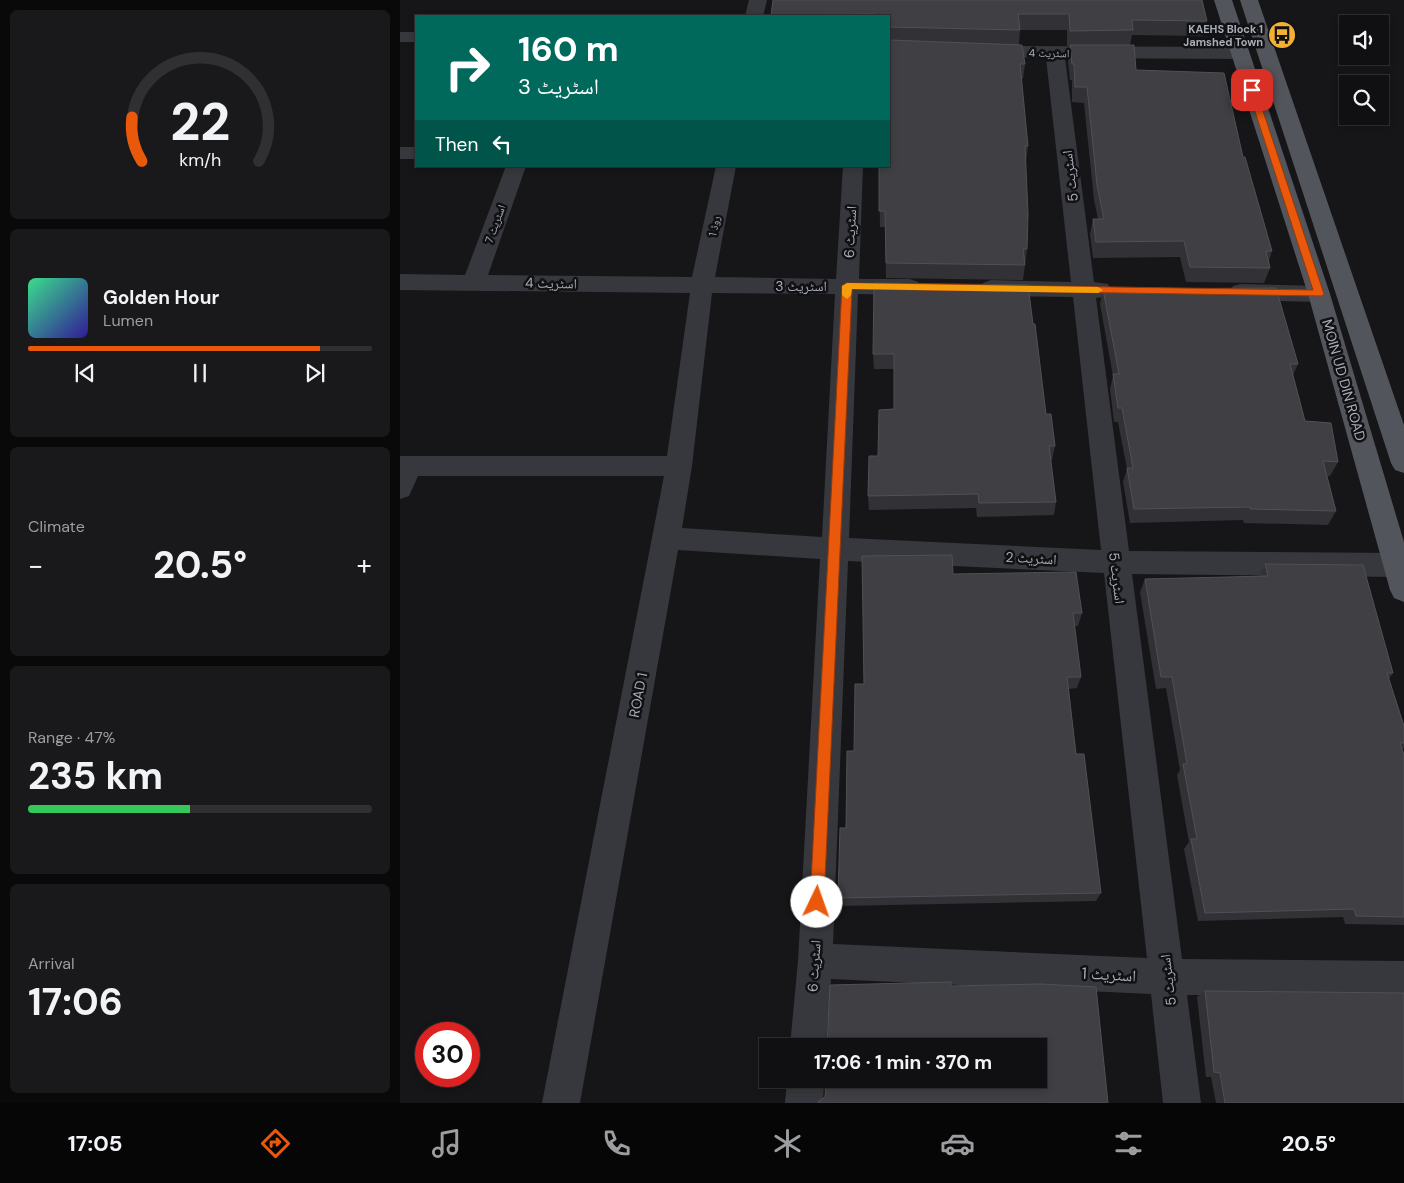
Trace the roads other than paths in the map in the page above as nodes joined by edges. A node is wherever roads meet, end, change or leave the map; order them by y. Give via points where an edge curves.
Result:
1 (758, 0) edge
2 (1223, 0) edge
3 (1249, 0) edge
4 (754, 15) edge
5 (400, 37) edge
6 (415, 37) edge
7 (967, 51) edge
8 (1240, 53) junction
9 (1055, 54) junction
10 (400, 153) edge
11 (415, 154) edge
12 (516, 167) edge
13 (726, 167) edge
14 (853, 167) edge
15 (400, 282) edge
16 (474, 282) junction
17 (702, 285) junction
18 (847, 286) junction
19 (936, 287) edge
20 (965, 288) edge
21 (1084, 290) junction
22 (1123, 291) edge
23 (1221, 292) edge
24 (1319, 294) junction
25 (1404, 463) edge
26 (679, 466) junction
27 (403, 473) edge
28 (667, 538) junction
29 (834, 549) junction
30 (1115, 562) junction
31 (1400, 577) edge
32 (815, 961) junction
33 (1168, 977) junction
34 (1404, 979) edge
35 (809, 1038) edge
36 (805, 1088) edge
37 (561, 1103) edge
38 (804, 1103) edge
39 (1182, 1103) edge

1 - 4 street
2 - 8 main road, MOIN UD DIN ROAD
3 - 25 main road, MOIN UD DIN ROAD
5 - 6 street
7 - 9 street, اسٹریٹ 4
8 - 9 street, اسٹریٹ 4
8 - 24 main road, MOIN UD DIN ROAD
9 - 21 street, اسٹریٹ 5
10 - 11 street
12 - 16 street, اسٹریٹ 7
13 - 17 street, روڈ 1
14 - 18 street, اسٹریٹ 6
15 - 16 street, اسٹریٹ 4
16 - 17 street, اسٹریٹ 4
17 - 18 street, اسٹریٹ 3
17 - 26 street, ROAD 1
18 - 19 street, اسٹریٹ 3
18 - 29 street, اسٹریٹ 6
20 - 21 street
21 - 22 street
21 - 30 street, اسٹریٹ 5
23 - 24 street
24 - 31 main road, MOIN UD DIN ROAD
26 - 27 street
26 - 28 street, ROAD 1
28 - 29 street, اسٹریٹ 2
28 - 37 street, ROAD 1
29 - 30 street, اسٹریٹ 2
29 - 32 street, اسٹریٹ 6
30 - 31 street, اسٹریٹ 2
30 - 33 street, اسٹریٹ 5
32 - 33 street, اسٹریٹ 1
32 - 35 street, اسٹریٹ 6
33 - 34 street, اسٹریٹ 1
33 - 39 street, اسٹریٹ 5
36 - 38 street

